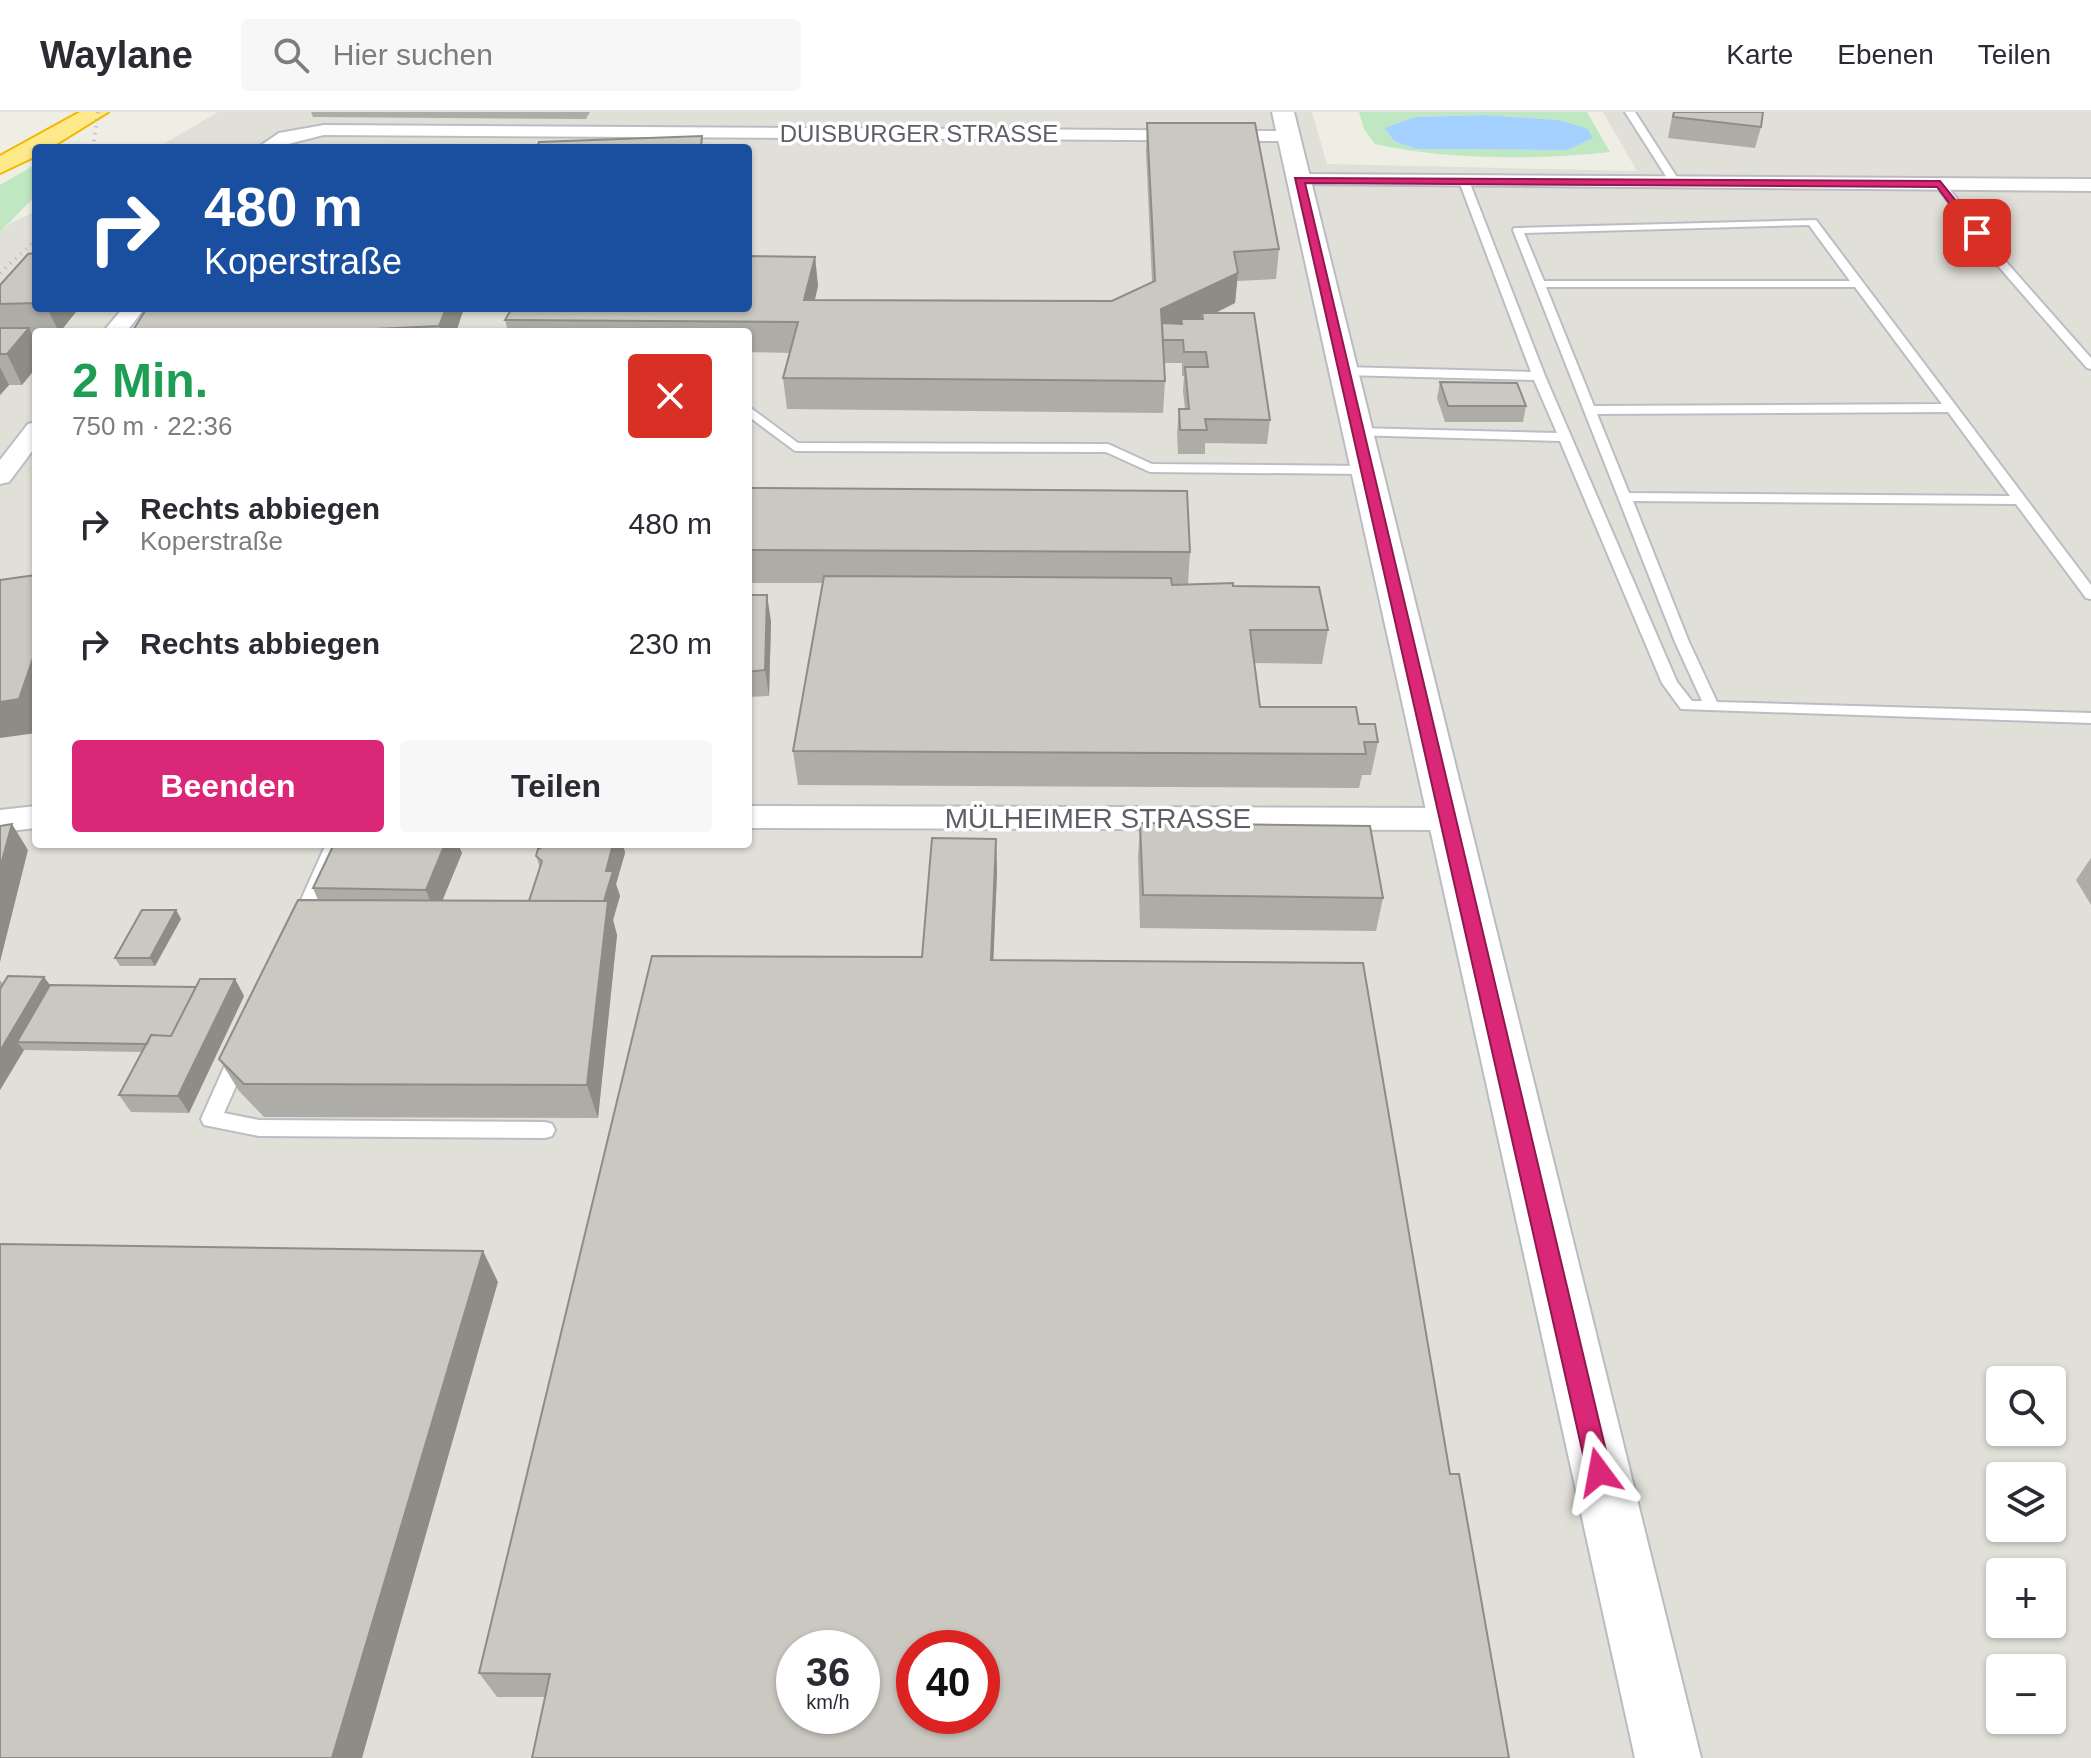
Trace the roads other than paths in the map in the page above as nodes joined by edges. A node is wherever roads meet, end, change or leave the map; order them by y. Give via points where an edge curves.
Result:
1 (52, 112) edge
2 (97, 112) edge
3 (1630, 112) edge
4 (1286, 124) edge
5 (0, 142) edge
6 (40, 144) edge
7 (274, 144) edge
8 (32, 148) edge
9 (0, 166) edge
10 (1299, 180) junction
11 (1464, 181) junction
12 (1675, 182) junction
13 (1940, 184) junction
14 (2091, 185) edge
15 (1540, 284) junction
16 (1858, 284) junction
17 (131, 312) edge
18 (117, 328) edge
19 (2091, 365) edge
20 (1343, 371) junction
21 (1539, 376) junction
22 (1951, 408) junction
23 (1590, 410) junction
24 (752, 413) edge
25 (1357, 432) junction
26 (32, 434) edge
27 (1565, 437) junction
28 (1366, 470) junction
29 (0, 477) edge
30 (1624, 497) junction
31 (2020, 500) junction
32 (2091, 595) edge
33 (1712, 707) junction
34 (2091, 718) edge
35 (32, 817) edge
36 (752, 817) edge
37 (1448, 819) junction
38 (0, 821) edge
39 (333, 848) edge
40 (289, 945) edge
41 (250, 1032) edge
42 (545, 1130) dead end
43 (1668, 1758) edge

1 - 5 highway
2 - 6 highway
3 - 12 lane
4 - 7 street, DUISBURGER STRASSE via 324,130 300,132
4 - 10 street
8 - 9 highway
10 - 11 street
10 - 20 street
11 - 12 street
11 - 21 lane
12 - 13 street
13 - 14 street
13 - 19 lane
15 - 16 lane
15 - 16 lane via 1518,230 1812,222
15 - 23 lane
16 - 22 lane
17 - 18 street
20 - 21 lane
20 - 25 street
21 - 27 lane
22 - 23 lane
22 - 31 lane
23 - 30 lane
24 - 28 lane via 795,447 1108,448 1150,468
25 - 27 lane
25 - 28 street
26 - 29 street
27 - 33 lane via 1670,683 1687,706
28 - 37 street
30 - 31 lane
30 - 33 lane
31 - 32 lane
33 - 34 lane
35 - 38 street
36 - 37 street, MÜLHEIMER STRASSE
37 - 43 street
39 - 40 lane
41 - 42 lane via 211,1119 259,1128

